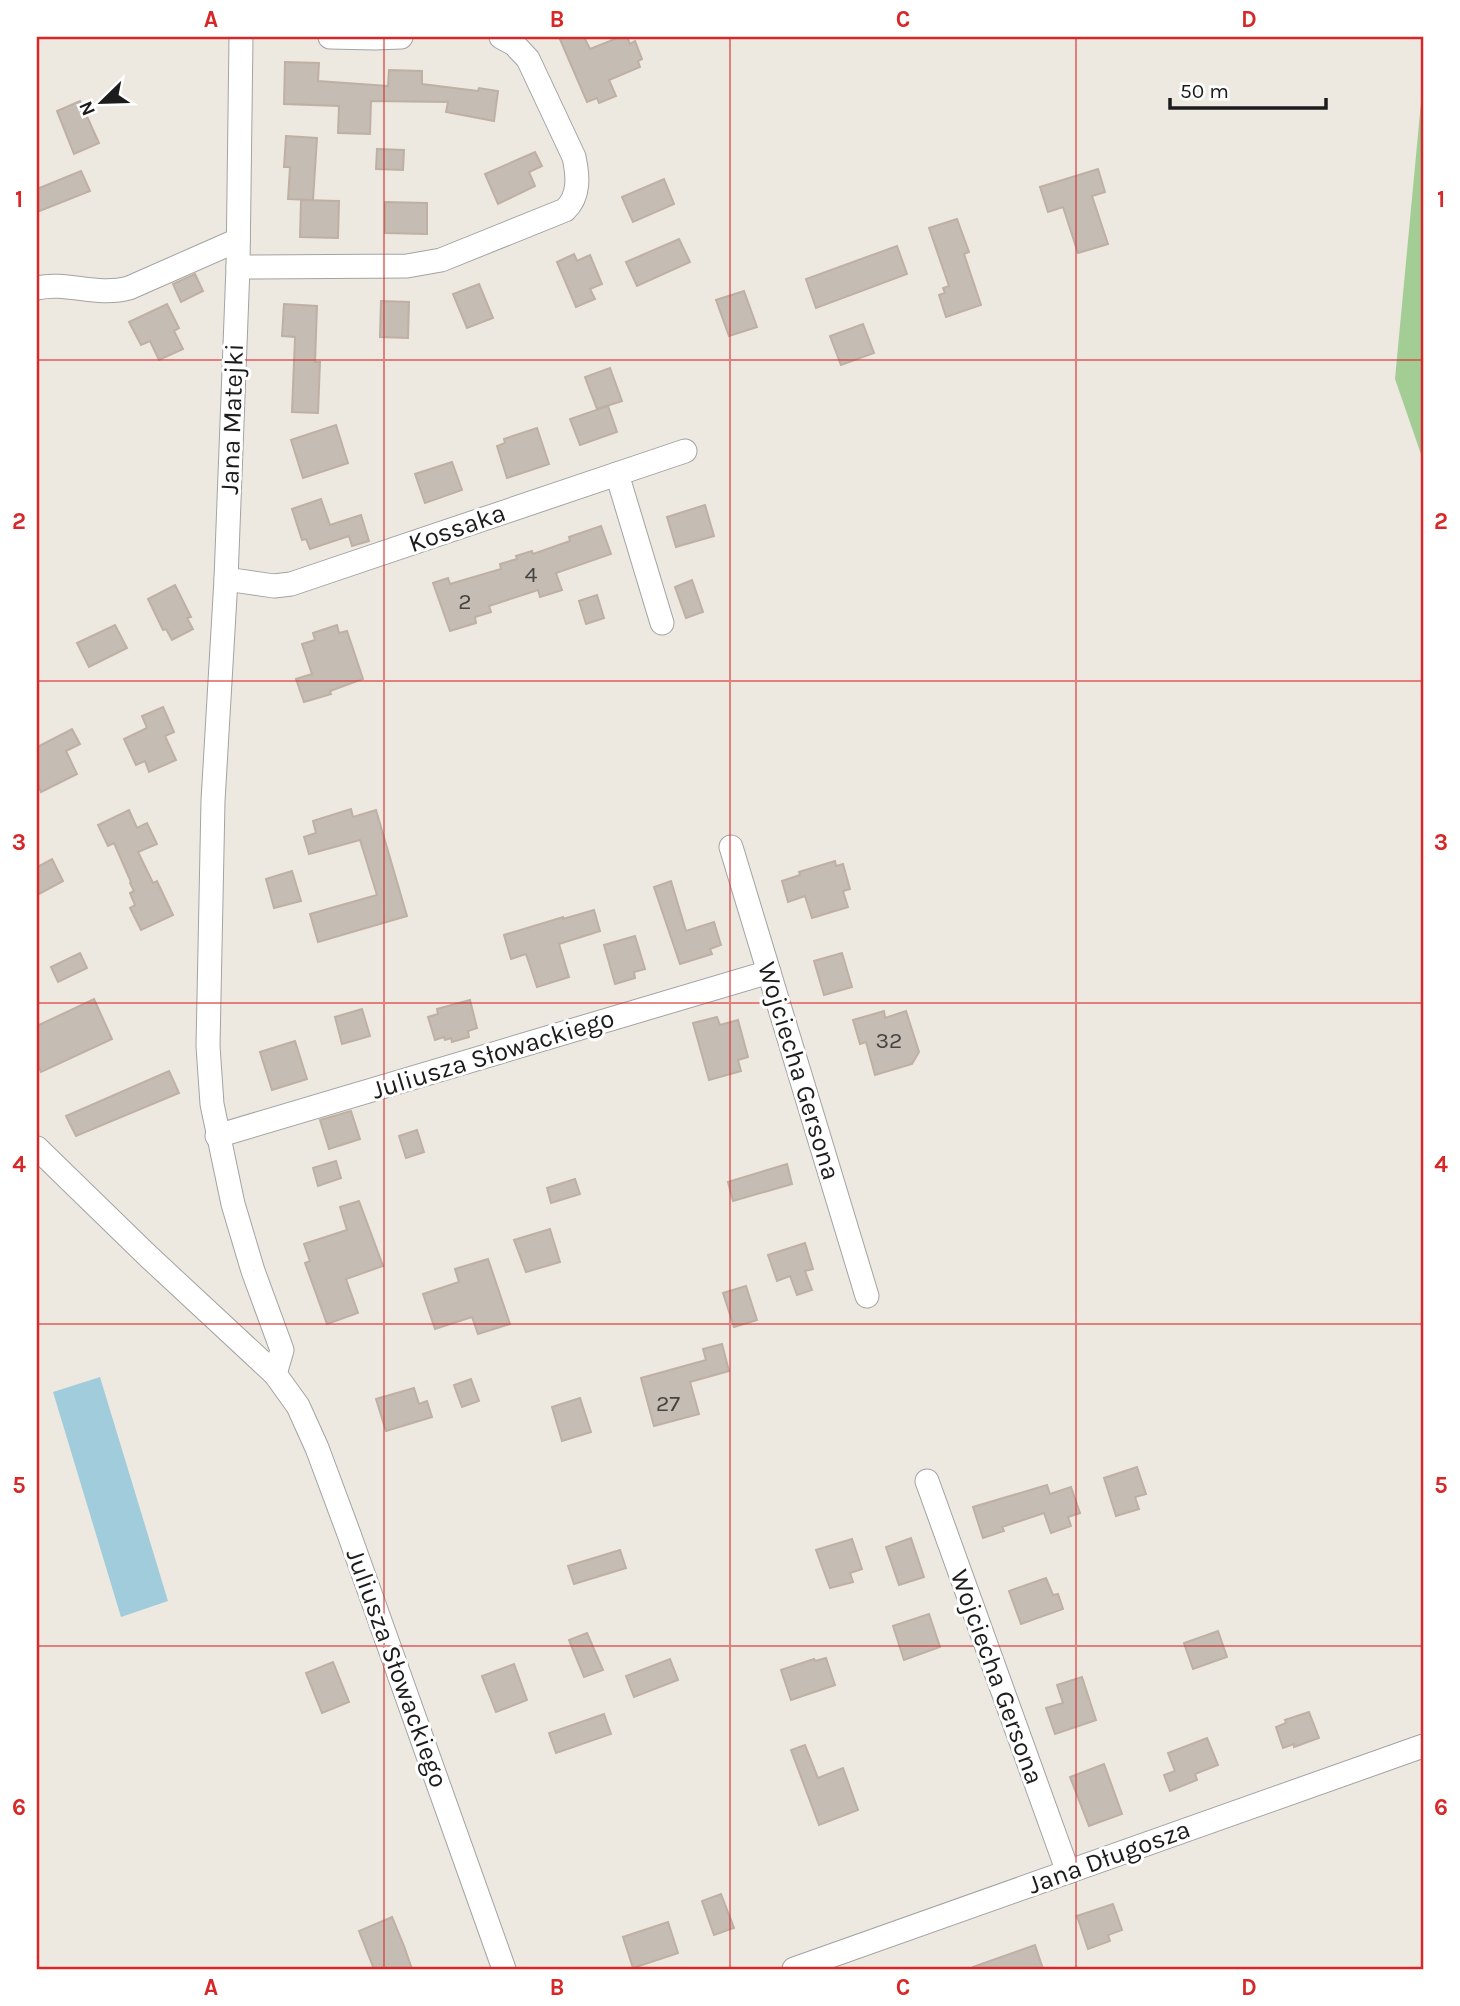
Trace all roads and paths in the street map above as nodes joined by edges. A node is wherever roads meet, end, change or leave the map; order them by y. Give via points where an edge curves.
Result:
1 (241, 37) edge
2 (331, 37) edge
3 (401, 37) edge
4 (501, 37) edge
5 (238, 240) junction
6 (238, 267) junction
7 (37, 288) edge
8 (685, 451) dead end
9 (617, 474) junction
10 (226, 579) junction
11 (662, 623) dead end
12 (731, 847) dead end
13 (769, 972) junction
14 (217, 1136) junction
15 (37, 1148) edge
16 (867, 1296) dead end
17 (275, 1374) junction
18 (927, 1481) dead end
19 (1423, 1745) edge
20 (1068, 1872) junction
21 (504, 1969) edge
22 (794, 1969) edge

1 - 5 street, Jana Matejki
2 - 3 street
4 - 6 street via 528,59 574,157 577,189 565,210 425,264
5 - 6 street, Jana Matejki
5 - 7 street via 116,291
6 - 10 street, Jana Matejki
8 - 9 street, Kossaka
9 - 10 street, Kossaka via 291,584
9 - 11 street
10 - 14 street, Jana Matejki via 213,801 208,1045
12 - 13 street, Wojciecha Gersona
13 - 14 street, Juliusza Słowackiego
13 - 16 street, Wojciecha Gersona
14 - 17 street via 253,1271 282,1350
15 - 17 street, Juliusza Słowackiego
17 - 21 street, Juliusza Słowackiego via 298,1406 321,1460
18 - 20 street, Wojciecha Gersona
19 - 20 street, Jana Długosza
20 - 22 street, Jana Długosza

